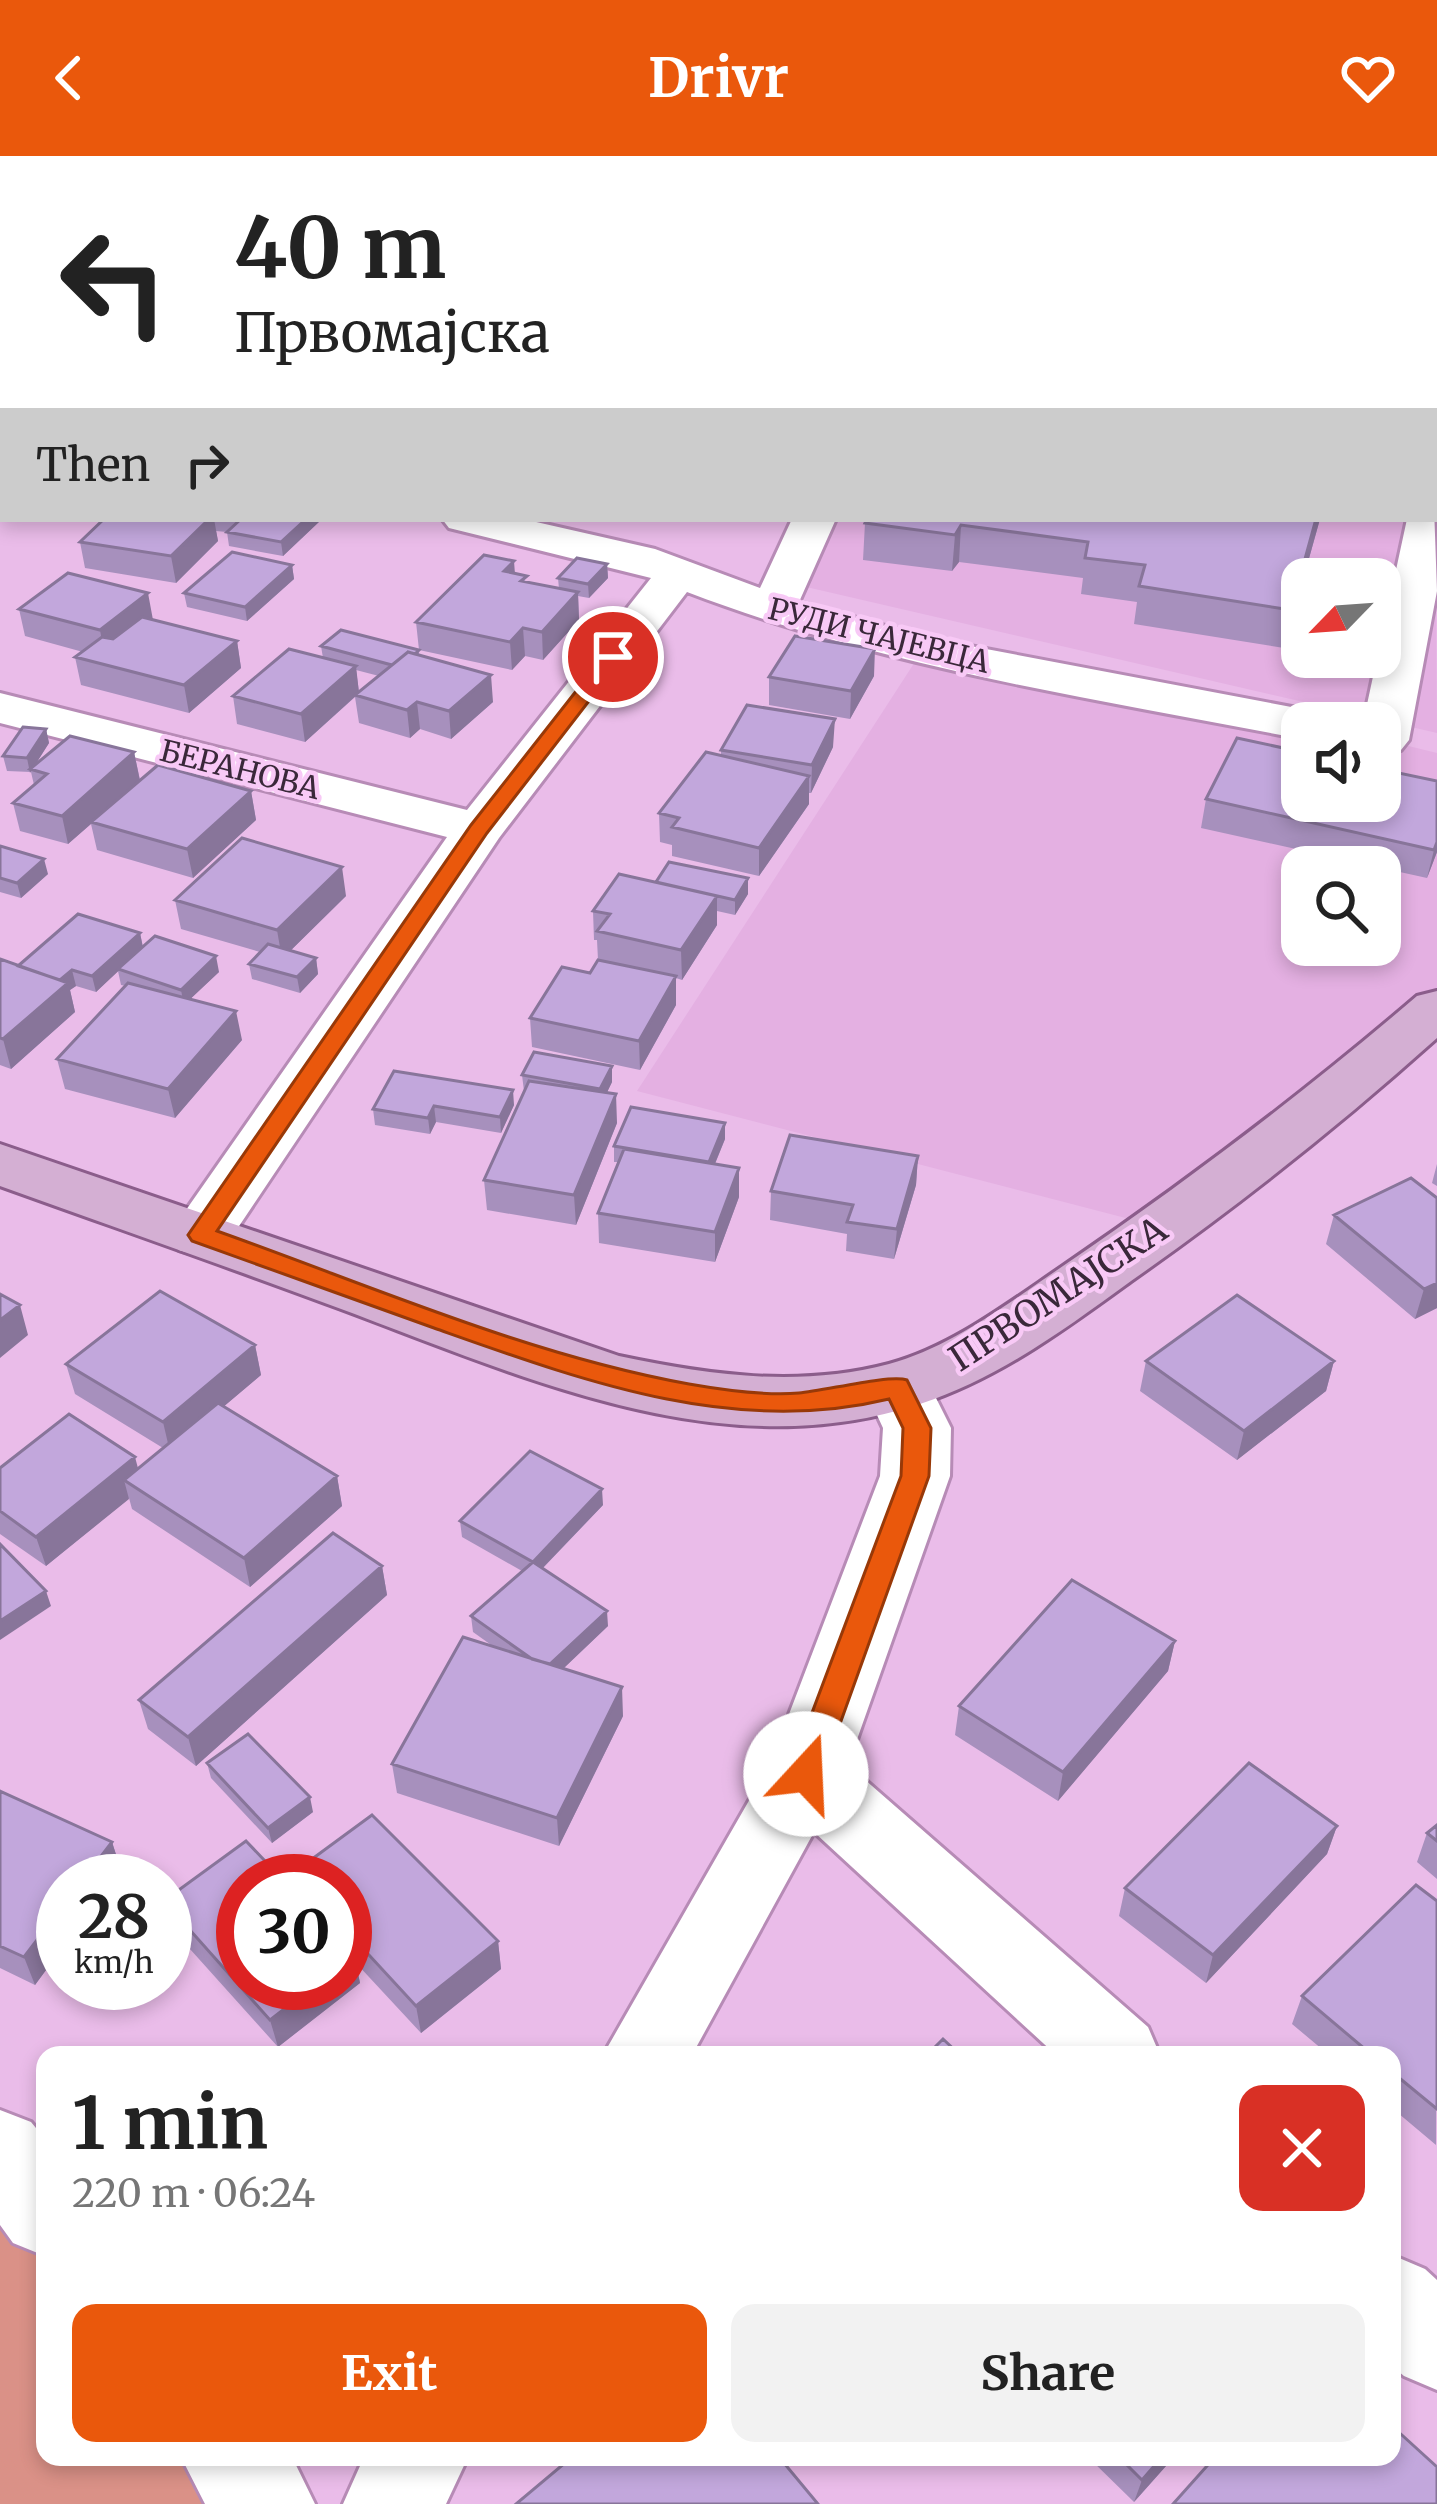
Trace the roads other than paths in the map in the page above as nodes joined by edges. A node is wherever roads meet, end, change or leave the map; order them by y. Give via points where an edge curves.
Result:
1 (477, 522) edge
2 (812, 522) edge
3 (1428, 522) edge
4 (676, 576) junction
5 (762, 605) junction
6 (640, 623) junction
7 (1390, 702) edge
8 (0, 709) edge
9 (1281, 720) edge
10 (1401, 744) edge
11 (1437, 753) edge
12 (479, 829) junction
13 (1437, 1008) edge
14 (0, 1164) edge
15 (201, 1235) junction
16 (898, 1387) junction
17 (806, 1774) junction
18 (651, 2046) edge
19 (1107, 2046) edge
20 (0, 2152) edge
21 (36, 2200) edge
22 (1401, 2310) edge
23 (1437, 2343) edge
24 (237, 2466) edge
25 (414, 2466) edge
26 (266, 2504) edge
27 (392, 2504) edge

1 - 4 street, РУДИ ЧАЈЕВЦА via 639,558
2 - 5 street
3 - 7 street
4 - 5 street, РУДИ ЧАЈЕВЦА
4 - 6 street
5 - 6 street via 687,610
5 - 9 street, РУДИ ЧАЈЕВЦА via 922,651
6 - 12 street
8 - 12 street, БЕРАНОВА
10 - 11 street
12 - 15 street
13 - 16 main road, ПРВОМАЈСКА via 1324,1109 1164,1228 964,1361
14 - 15 main road, ПРВОМАЈСКА
15 - 16 main road, ПРВОМАЈСКА via 581,1370 693,1395 791,1404
16 - 17 street via 917,1428 915,1476
17 - 18 street
17 - 19 street
20 - 21 street
22 - 23 street
24 - 26 street
25 - 27 street

